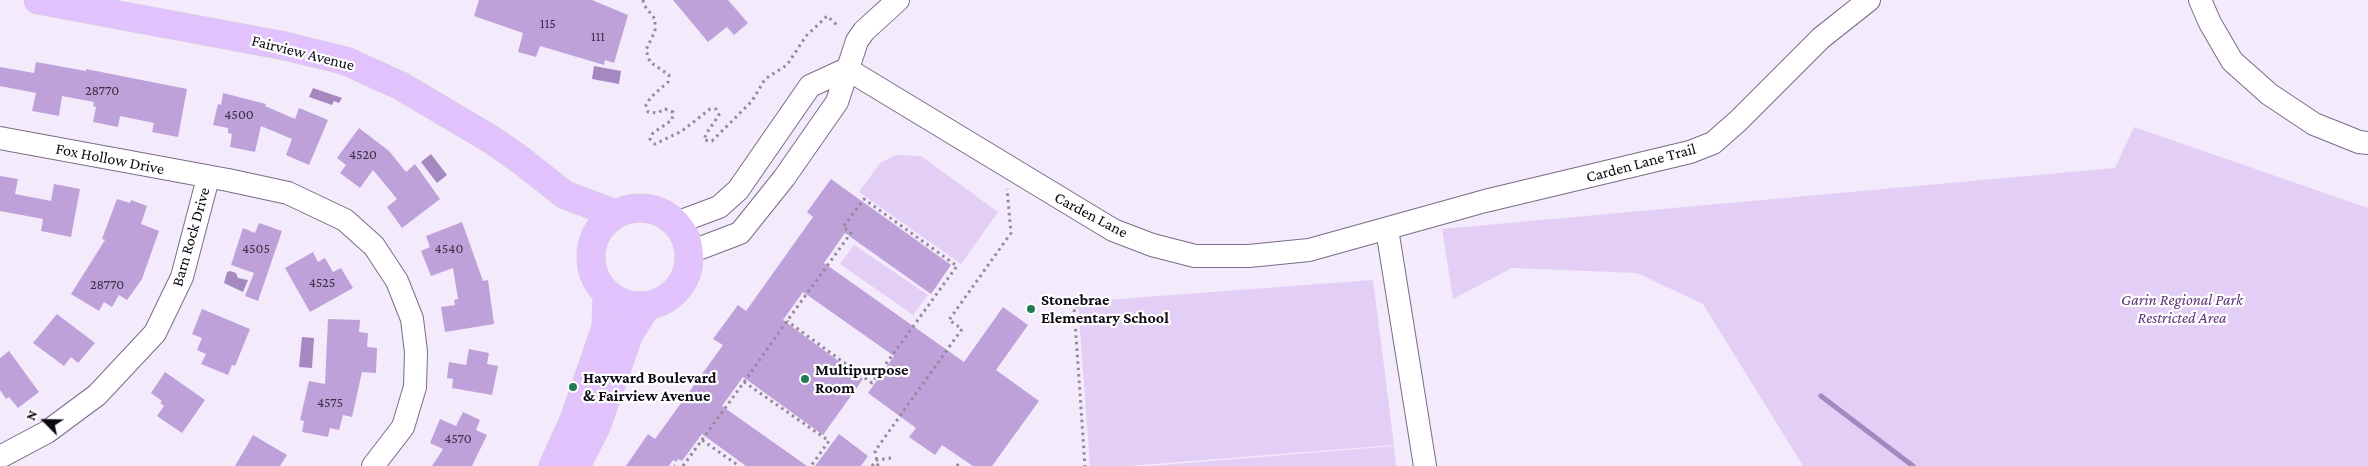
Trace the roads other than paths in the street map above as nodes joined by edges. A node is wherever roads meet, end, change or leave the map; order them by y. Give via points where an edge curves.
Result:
1 (38, 0) edge
2 (898, 0) edge
3 (1869, 0) edge
4 (2200, 0) edge
5 (848, 70) junction
6 (0, 138) edge
7 (2368, 143) edge
8 (214, 178) junction
9 (565, 195) junction
10 (616, 214) junction
11 (1422, 218) joint
12 (676, 223) junction
13 (1387, 229) junction
14 (593, 242) junction
15 (690, 252) junction
16 (607, 294) junction
17 (646, 307) junction
18 (0, 456) edge
19 (373, 466) edge
20 (553, 466) edge
21 (576, 466) edge
22 (1425, 466) edge

1 - 9 main road, Fairview Avenue via 285,46 346,61 401,86 492,140
2 - 5 street via 856,41
3 - 11 street, Carden Lane Trail via 1821,38 1713,142 1690,152
4 - 7 street via 2232,61 2269,94 2314,124
5 - 12 street via 810,86 738,190 719,207
5 - 13 street, Carden Lane via 1113,230 1152,245 1195,256 1249,256 1309,250
5 - 15 street via 837,102 784,178 740,233
6 - 8 street, Fox Hollow Drive
8 - 18 street, Barn Rock Drive via 182,277 155,333 96,395 47,432
8 - 19 street, Fox Hollow Drive via 288,193 345,220 374,246 397,281 412,319 416,352 415,387 403,427
9 - 10 main road, Fairview Avenue
9 - 14 main road, Fairview Avenue
10 - 12 main road via 632,208 648,208 663,213
10 - 14 main road via 602,226
11 - 13 street, Carden Lane
12 - 15 main road
13 - 22 street
14 - 16 main road via 592,270
15 - 17 main road via 689,268 674,294 661,303
16 - 17 main road via 618,302
16 - 20 main road via 606,327 574,420
17 - 21 main road via 628,334 596,427

